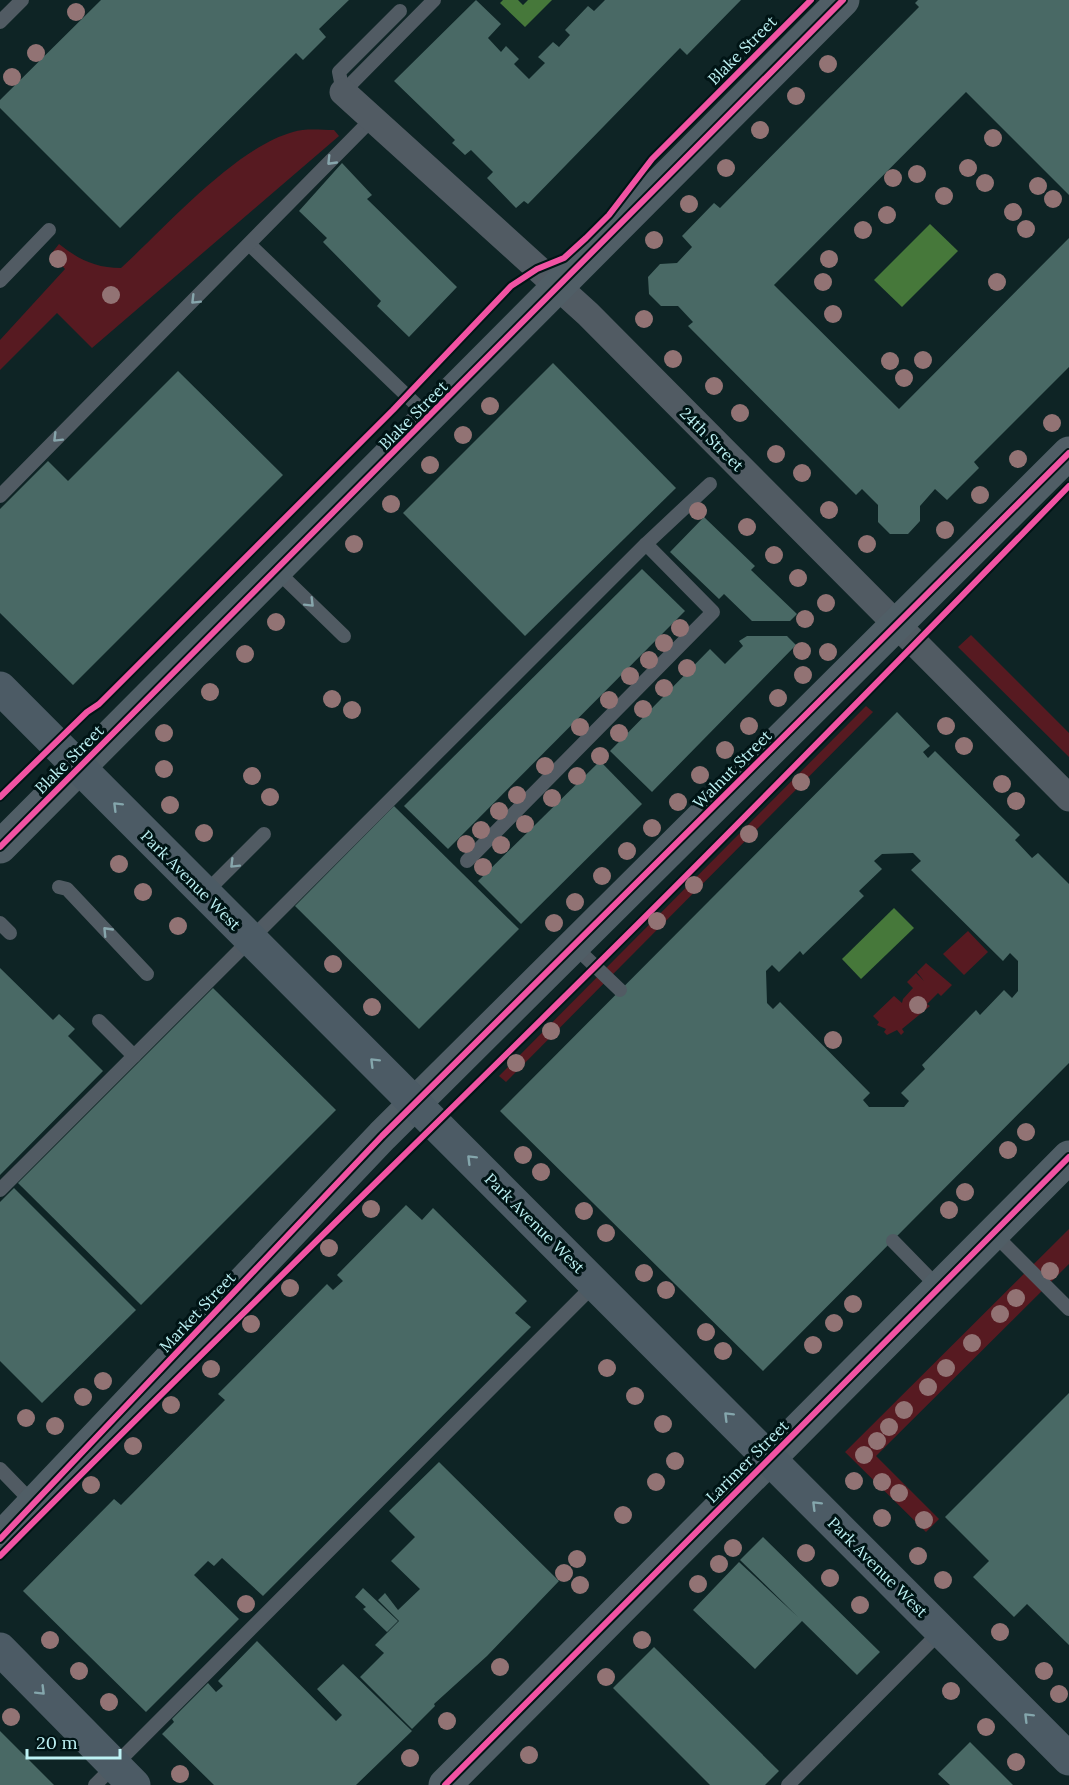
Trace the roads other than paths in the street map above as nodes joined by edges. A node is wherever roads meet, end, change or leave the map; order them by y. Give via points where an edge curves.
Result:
1 (22, 0) edge
2 (434, 0) edge
3 (843, 0) edge
4 (400, 11) dead end
5 (0, 22) edge
6 (343, 92) junction
7 (372, 119) junction
8 (50, 230) dead end
9 (250, 245) junction
10 (0, 281) edge
11 (558, 287) junction
12 (429, 417) junction
13 (1069, 453) edge
14 (710, 484) dead end
15 (0, 496) edge
16 (646, 544) junction
17 (276, 570) junction
18 (896, 625) junction
19 (344, 636) dead end
20 (0, 688) edge
21 (79, 767) junction
22 (1069, 798) edge
23 (264, 834) dead end
24 (0, 847) edge
25 (467, 861) dead end
26 (59, 887) dead end
27 (204, 893) junction
28 (251, 939) junction
29 (574, 946) junction
30 (147, 974) dead end
31 (620, 990) dead end
32 (99, 1021) dead end
33 (134, 1056) junction
34 (415, 1104) junction
35 (1069, 1157) edge
36 (0, 1190) edge
37 (993, 1233) junction
38 (893, 1241) dead end
39 (595, 1284) junction
40 (939, 1288) junction
41 (1069, 1309) edge
42 (769, 1458) junction
43 (0, 1469) edge
44 (34, 1504) junction
45 (0, 1539) edge
46 (942, 1631) junction
47 (0, 1649) edge
48 (1069, 1759) edge
49 (115, 1778) edge
50 (445, 1785) edge
51 (788, 1785) edge

1 - 5 lane
2 - 6 lane
3 - 11 main road, Blake Street
4 - 6 lane via 339,72
6 - 7 street, 24th Street
7 -> 9 lane
7 - 11 street, 24th Street
8 - 10 lane
9 - 12 lane
9 -> 15 lane
11 - 12 main road, Blake Street
11 - 18 street, 24th Street
12 - 17 main road, Blake Street
13 - 18 main road, Walnut Street
14 - 16 lane
16 - 25 lane via 713,612
16 - 28 lane
17 -> 19 lane
17 - 21 main road, Blake Street
18 - 22 street, 24th Street
18 - 29 main road, Walnut Street
20 - 21 main road, Park Avenue West
21 - 24 main road, Blake Street
27 -> 21 main road, Park Avenue West
23 -> 27 lane
30 -> 26 lane via 66,889
27 - 28 main road, Park Avenue West
28 - 33 lane
34 -> 28 main road, Park Avenue West
29 - 31 lane
29 - 34 main road, Walnut Street
32 - 33 lane
33 - 36 lane
39 -> 34 main road, Park Avenue West
34 - 44 main road, Market Street
35 - 37 main road, Larimer Street
37 - 40 main road, Larimer Street
37 - 41 lane
38 - 40 lane
42 -> 39 main road, Park Avenue West
39 - 49 lane
40 - 42 main road, Larimer Street
46 -> 42 main road, Park Avenue West
42 - 50 main road, Larimer Street
43 - 44 lane
44 - 45 main road, Market Street
48 -> 46 main road, Park Avenue West
46 - 51 lane
47 -> 49 main road

